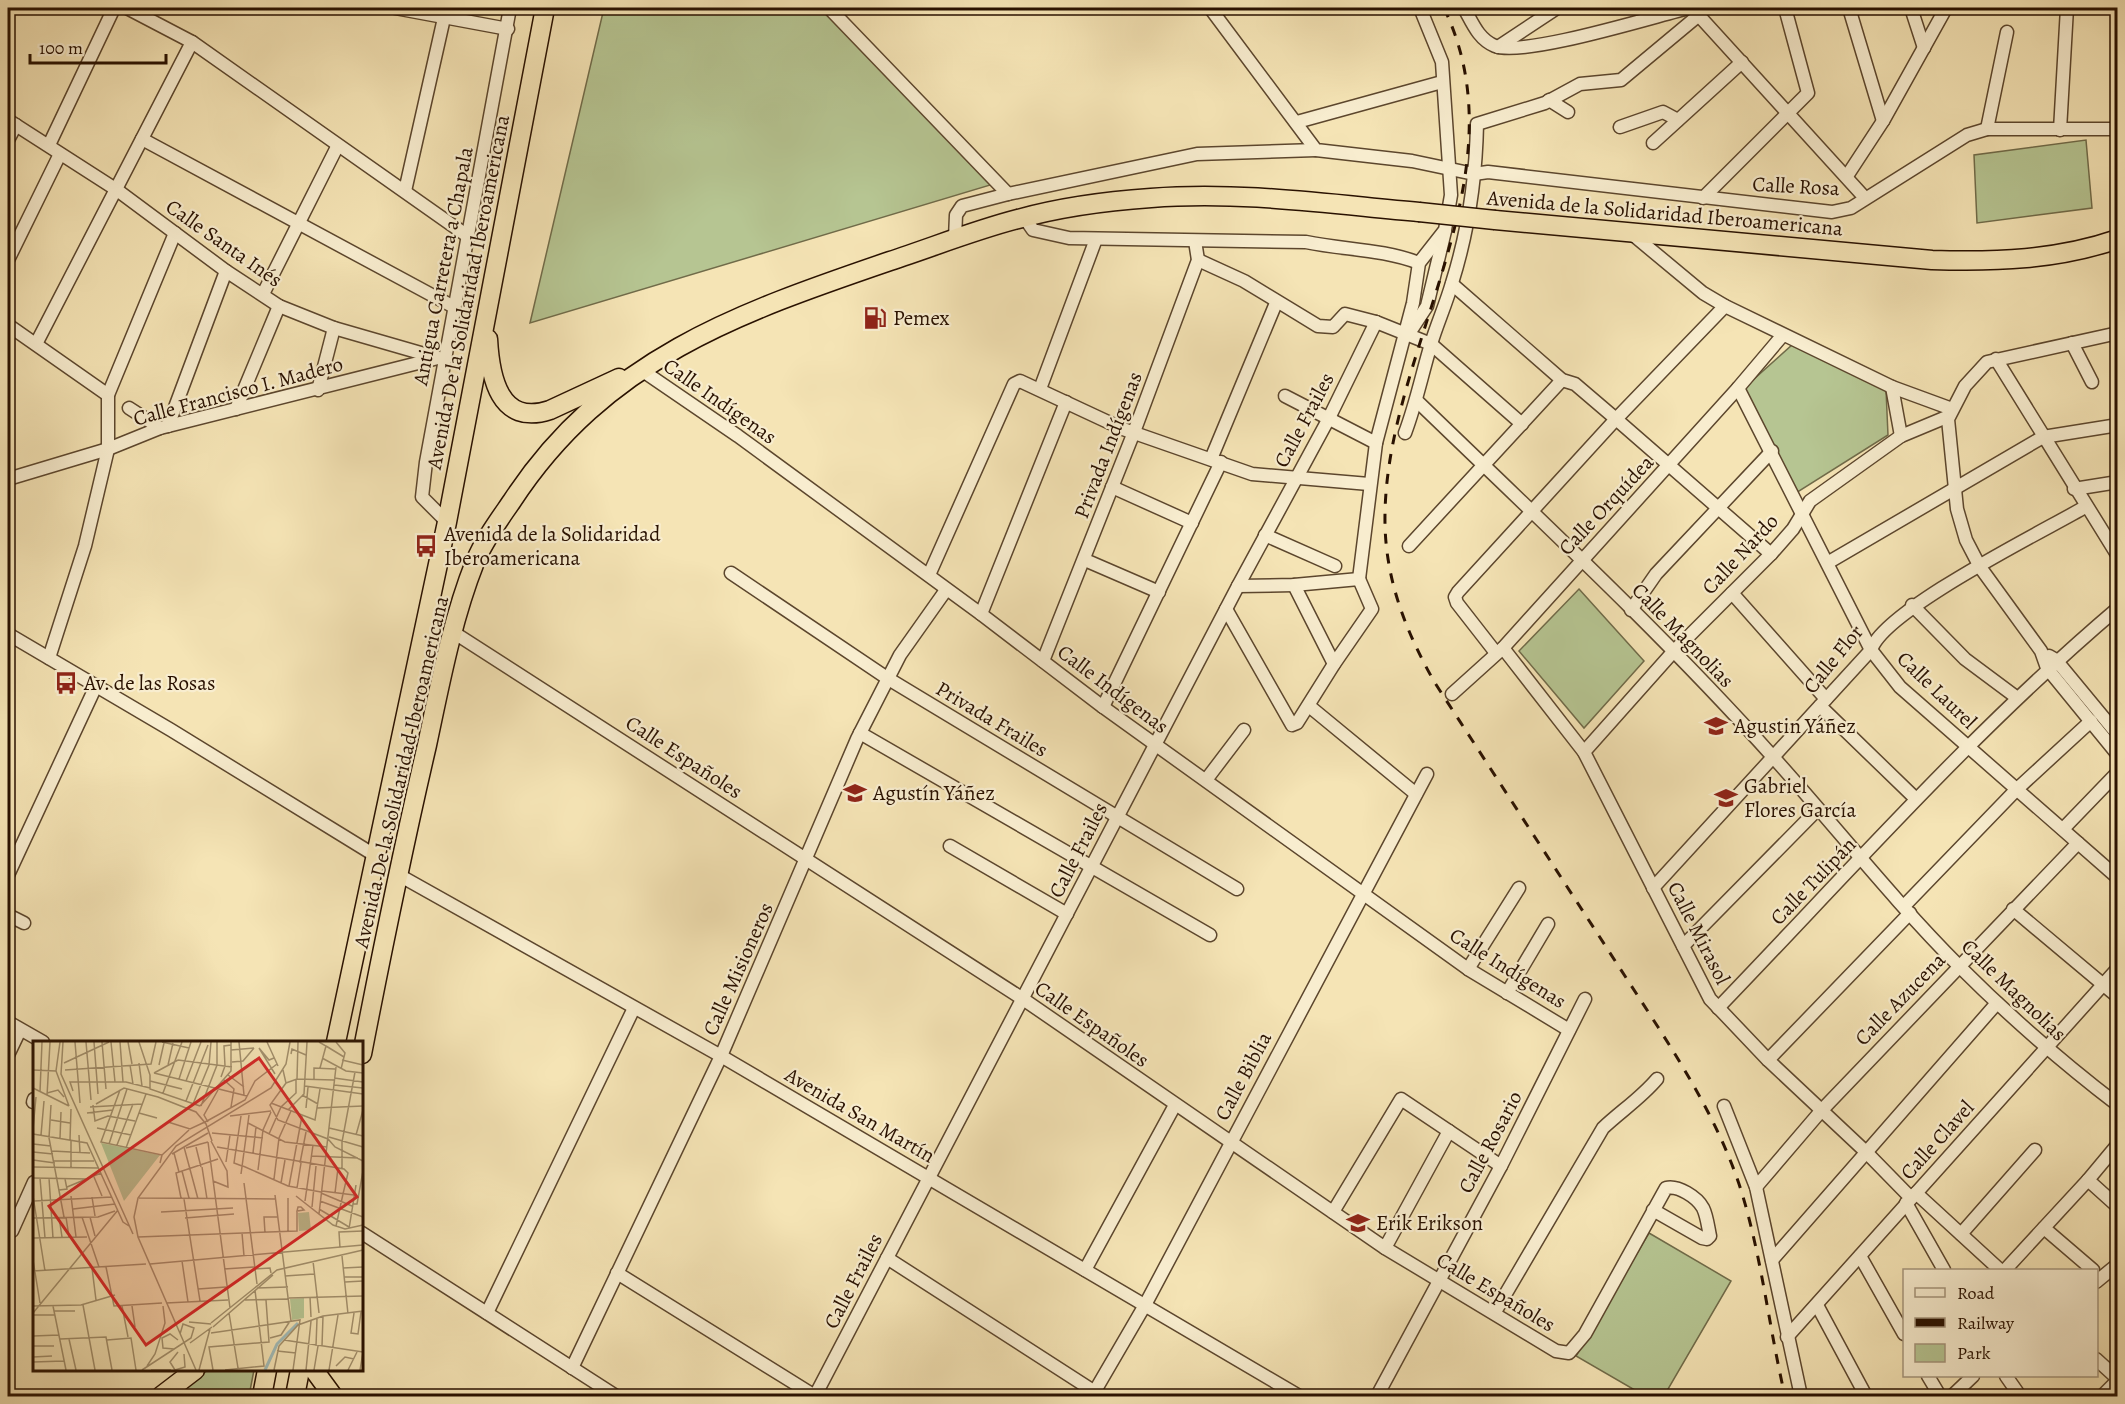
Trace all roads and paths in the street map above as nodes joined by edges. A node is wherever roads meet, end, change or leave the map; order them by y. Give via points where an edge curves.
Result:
1 (10, 8) edge
2 (114, 8) edge
3 (127, 8) edge
4 (395, 8) edge
5 (510, 8) edge
6 (545, 8) edge
7 (829, 8) edge
8 (1210, 8) edge
9 (1420, 8) edge
10 (1464, 8) edge
11 (1557, 8) edge
12 (1785, 8) edge
13 (1849, 8) edge
14 (1911, 8) edge
15 (1946, 8) edge
16 (2067, 8) edge
17 (1693, 10) edge
18 (8, 12) edge
19 (444, 18) junction
20 (508, 29) junction
21 (2007, 32) dead end
22 (192, 42) junction
23 (1497, 47) junction
24 (1924, 48) junction
25 (1743, 62) junction
26 (1442, 82) junction
27 (1550, 100) junction
28 (1568, 112) dead end
29 (1789, 112) junction
30 (1678, 120) junction
31 (1883, 121) junction
32 (12, 122) edge
33 (1297, 122) junction
34 (1620, 127) dead end
35 (1987, 129) junction
36 (2118, 129) edge
37 (2060, 130) junction
38 (142, 139) junction
39 (8, 140) edge
40 (1653, 143) dead end
41 (49, 145) junction
42 (337, 147) junction
43 (1316, 150) junction
44 (60, 154) junction
45 (1451, 170) junction
46 (1474, 174) junction
47 (1847, 176) junction
48 (117, 190) junction
49 (405, 190) junction
50 (1008, 194) junction
51 (1207, 195) joint
52 (1703, 198) junction
53 (1864, 198) junction
54 (1024, 217) junction
55 (300, 225) junction
56 (1444, 230) junction
57 (1628, 231) junction
58 (175, 234) junction
59 (469, 237) junction
60 (955, 238) junction
61 (1096, 239) junction
62 (2118, 239) edge
63 (1195, 241) junction
64 (8, 260) edge
65 (1198, 260) junction
66 (1419, 263) junction
67 (226, 271) junction
68 (1452, 284) junction
69 (263, 294) junction
70 (1276, 303) junction
71 (279, 306) junction
72 (1725, 306) junction
73 (454, 307) junction
74 (487, 316) junction
75 (1376, 322) junction
76 (8, 325) edge
77 (334, 328) junction
78 (2118, 333) edge
79 (1406, 335) junction
80 (1782, 336) junction
81 (2072, 343) junction
82 (36, 344) junction
83 (1431, 344) junction
84 (441, 357) junction
85 (1996, 359) junction
86 (640, 369) junction
87 (1562, 380) junction
88 (2092, 382) dead end
89 (1892, 387) junction
90 (1738, 388) junction
91 (1040, 389) junction
92 (318, 390) junction
93 (108, 396) junction
94 (1285, 396) dead end
95 (1417, 401) junction
96 (1066, 402) junction
97 (129, 408) dead end
98 (236, 409) junction
99 (1951, 412) junction
100 (1616, 419) junction
101 (1328, 420) junction
102 (1522, 424) junction
103 (2118, 425) edge
104 (164, 427) junction
105 (1134, 432) junction
106 (1405, 433) dead end
107 (1901, 436) junction
108 (2043, 437) junction
109 (1376, 443) junction
110 (108, 449) junction
111 (1772, 451) junction
112 (1216, 461) junction
113 (1484, 465) junction
114 (1669, 465) junction
115 (1295, 478) junction
116 (8, 479) edge
117 (2118, 482) edge
118 (1369, 484) junction
119 (1957, 486) junction
120 (1112, 487) junction
121 (2074, 489) junction
122 (2085, 507) junction
123 (1717, 508) junction
124 (1533, 512) junction
125 (1801, 513) junction
126 (447, 522) junction
127 (1192, 523) junction
128 (1265, 535) junction
129 (2112, 537) edge
130 (1409, 546) dead end
131 (1771, 554) junction
132 (2118, 556) edge
133 (1085, 560) junction
134 (1581, 560) junction
135 (1828, 562) junction
136 (1335, 566) dead end
137 (1980, 567) junction
138 (731, 573) dead end
139 (929, 575) junction
140 (1359, 579) junction
141 (1294, 585) junction
142 (1238, 586) junction
143 (946, 590) junction
144 (1159, 592) junction
145 (1732, 592) junction
146 (1912, 605) junction
147 (2118, 608) edge
148 (1226, 609) junction
149 (1631, 610) junction
150 (981, 614) junction
151 (453, 632) junction
152 (8, 634) edge
153 (1499, 650) junction
154 (1870, 650) junction
155 (1673, 652) junction
156 (49, 658) junction
157 (1043, 661) junction
158 (1334, 664) junction
159 (2052, 664) junction
160 (887, 678) junction
161 (95, 688) junction
162 (1452, 694) dead end
163 (2016, 698) junction
164 (1823, 702) junction
165 (1309, 706) junction
166 (1103, 707) junction
167 (2091, 721) junction
168 (1244, 729) dead end
169 (860, 733) junction
170 (2118, 735) edge
171 (1155, 745) junction
172 (1966, 746) junction
173 (1584, 752) junction
174 (2118, 755) edge
175 (1774, 758) junction
176 (2118, 772) edge
177 (1427, 774) dead end
178 (1206, 780) junction
179 (2016, 790) junction
180 (1416, 794) junction
181 (1916, 799) junction
182 (1817, 810) junction
183 (1117, 817) junction
184 (2063, 829) junction
185 (2078, 843) junction
186 (950, 846) dead end
187 (376, 856) junction
188 (807, 859) junction
189 (1862, 859) junction
190 (1092, 866) junction
191 (2115, 871) edge
192 (397, 874) junction
193 (8, 875) edge
194 (1519, 888) dead end
195 (1653, 888) junction
196 (1237, 889) dead end
197 (1363, 893) junction
198 (1907, 909) junction
199 (2013, 909) junction
200 (1067, 914) junction
201 (8, 915) edge
202 (24, 923) dead end
203 (1548, 924) dead end
204 (1210, 935) dead end
205 (1683, 946) junction
206 (1959, 966) junction
207 (2118, 968) edge
208 (1468, 969) junction
209 (2102, 984) junction
210 (1508, 993) junction
211 (2118, 997) edge
212 (1023, 999) junction
213 (1585, 999) dead end
214 (1997, 1003) junction
215 (634, 1008) junction
216 (1718, 1008) junction
217 (8, 1022) edge
218 (20, 1030) junction
219 (1569, 1030) junction
220 (41, 1041) edge
221 (336, 1041) edge
222 (2045, 1048) junction
223 (363, 1049) edge
224 (8, 1054) edge
225 (721, 1056) junction
226 (1768, 1060) junction
227 (1657, 1079) dead end
228 (1175, 1104) junction
229 (2118, 1105) edge
230 (1724, 1106) dead end
231 (1821, 1111) junction
232 (1449, 1131) junction
233 (1230, 1142) junction
234 (2118, 1144) edge
235 (2035, 1150) dead end
236 (1866, 1152) junction
237 (1501, 1166) junction
238 (930, 1179) junction
239 (2088, 1180) junction
240 (33, 1184) edge
241 (1756, 1187) junction
242 (1911, 1198) junction
243 (2118, 1207) edge
244 (1653, 1210) junction
245 (1333, 1212) junction
246 (2044, 1228) junction
247 (12, 1231) dead end
248 (363, 1234) edge
249 (1960, 1234) junction
250 (1385, 1248) junction
251 (1860, 1256) junction
252 (887, 1258) junction
253 (1772, 1260) junction
254 (2118, 1264) edge
255 (1944, 1269) edge
256 (1999, 1269) edge
257 (2006, 1269) edge
258 (2089, 1269) edge
259 (1085, 1270) junction
260 (617, 1274) junction
261 (2098, 1275) edge
262 (1438, 1279) junction
263 (1145, 1305) junction
264 (1817, 1305) junction
265 (1495, 1312) junction
266 (487, 1313) junction
267 (1903, 1331) edge
268 (1787, 1337) junction
269 (2098, 1360) edge
270 (572, 1368) junction
271 (194, 1371) edge
272 (267, 1371) edge
273 (300, 1371) edge
274 (315, 1371) edge
275 (1929, 1377) edge
276 (1972, 1377) edge
277 (2007, 1377) edge
278 (2118, 1380) edge
279 (1094, 1394) edge
280 (161, 1396) edge
281 (262, 1396) edge
282 (295, 1396) edge
283 (333, 1396) edge
284 (616, 1396) edge
285 (815, 1396) edge
286 (1299, 1396) edge
287 (1377, 1396) edge
288 (1801, 1396) edge
289 (1866, 1396) edge
290 (1940, 1396) edge
291 (1952, 1396) edge
292 (2020, 1396) edge
293 (2102, 1396) edge

1 - 18 street
2 - 41 street
3 - 22 street
4 - 19 street
5 - 20 street, Antigua Carretera a Chapala
6 - 74 highway, Avenida De la Solidaridad Iberoamericana
7 - 50 street
8 - 33 street
9 - 26 street via 1442,62
10 - 23 street via 1476,31
11 - 23 street
12 - 29 street via 1808,86 1808,93
13 - 31 street
14 - 24 street
15 - 24 street
16 - 37 street
17 - 23 street via 1538,46
17 - 25 street
17 - 27 street via 1621,80 1580,84
19 - 20 street
19 - 49 street
20 - 59 street, Antigua Carretera a Chapala
21 - 35 street
22 - 38 street
22 - 42 street
24 - 31 street
25 - 29 street
25 - 30 street
26 - 33 street
26 - 45 street
27 - 28 street
27 - 46 street via 1477,124
29 - 47 street
29 - 52 street
30 - 34 street via 1663,112
30 - 40 street
31 - 47 street
32 - 39 street
32 - 41 street, Calle Santa Inés
33 - 43 street
35 - 37 street, Calle Rosa
35 - 53 street, Calle Rosa via 1967,135
36 - 37 street, Calle Rosa
38 - 48 street
38 - 55 street
41 - 44 street, Calle Santa Inés
42 - 49 street
42 - 55 street
43 - 45 street, Calle Rosa via 1412,161
43 - 50 street, Calle Rosa via 1197,154
44 - 48 street, Calle Santa Inés
44 - 64 street
45 - 46 street, Calle Rosa
45 - 56 street
46 - 52 street, Calle Rosa via 1488,172
46 - 68 street
47 - 53 street
48 - 58 street, Calle Santa Inés
48 - 82 street
49 - 59 street
50 - 60 street, Calle Rosa via 962,206 956,215
51 - 54 highway, Avenida De la Solidaridad Iberoamericana via 1149,198
51 - 57 highway, Avenida de la Solidaridad Iberoamericana, bridge
52 - 53 street, Calle Rosa via 1832,212 1851,208
54 - 60 highway, Avenida De la Solidaridad Iberoamericana
54 - 61 street via 1033,230
55 - 69 street
55 - 73 street
56 - 66 street
56 - 79 street via 1427,306
57 - 62 highway, Avenida de la Solidaridad Iberoamericana via 1892,257 1993,262 2064,253
57 - 72 street
58 - 67 street, Calle Santa Inés
58 - 93 street
59 - 73 street, Antigua Carretera a Chapala
60 - 86 highway, Avenida De la Solidaridad Iberoamericana via 759,309 690,340
61 - 63 street
61 - 91 street
63 - 65 street, Privada Indígenas
63 - 66 street via 1306,242 1337,249 1366,249
65 - 70 street via 1244,281
65 - 105 street, Privada Indígenas
66 - 79 street
67 - 69 street, Calle Santa Inés
67 - 104 street
68 - 83 street
68 - 87 street
69 - 71 street, Calle Santa Inés
70 - 75 street via 1327,329 1345,314
70 - 112 street
71 - 77 street, Calle Santa Inés
71 - 98 street
72 - 80 street
72 - 100 street
73 - 84 street, Antigua Carretera a Chapala
74 - 86 highway via 494,382 508,404 522,412 550,410
74 - 126 highway, Avenida De la Solidaridad Iberoamericana
75 - 79 street
75 - 101 street, Calle Frailes
76 - 82 street
77 - 84 street, Calle Santa Inés
77 - 92 street
78 - 81 street
79 - 83 street
79 - 109 street
80 - 89 street
80 - 90 street, Calle Orquídea
81 - 85 street
81 - 88 street
82 - 93 street
83 - 95 street
83 - 102 street
84 - 92 street, Calle Francisco I. Madero
84 - 126 street, Antigua Carretera a Chapala via 422,497
85 - 99 street via 1979,368
85 - 108 street
86 - 139 street, Calle Indígenas
86 - 151 highway, Avenida De la Solidaridad Iberoamericana via 554,445 522,485 475,561
87 - 100 street via 1575,384
87 - 102 street
89 - 99 street
89 - 107 street
90 - 111 street, Calle Laurel
90 - 114 street, Calle Orquídea
91 - 96 street
91 - 139 street via 1024,381 1016,382
92 - 98 street, Calle Francisco I. Madero
93 - 110 street
94 - 101 street
95 - 106 street
95 - 113 street, Calle Magnolias
96 - 105 street
96 - 150 street
97 - 104 street
98 - 104 street, Calle Francisco I. Madero
99 - 107 street, Calle Nardo
99 - 119 street
100 - 114 street
100 - 124 street
101 - 109 street
101 - 115 street, Calle Frailes
102 - 113 street
103 - 108 street
104 - 110 street, Calle Francisco I. Madero
105 - 112 street
105 - 120 street, Privada Indígenas
107 - 125 street, Calle Nardo via 1810,501
108 - 119 street
108 - 121 street
109 - 118 street
110 - 116 street, Calle Francisco I. Madero
110 - 156 street via 85,546
111 - 123 street
111 - 125 street, Calle Laurel
112 - 115 street via 1252,474
112 - 127 street
113 - 124 street, Calle Magnolias
113 - 130 street
114 - 123 street
114 - 134 street, Calle Orquídea
115 - 118 street
115 - 128 street, Calle Frailes
117 - 121 street
118 - 140 street
119 - 135 street
119 - 137 street via 1957,509 1966,540
120 - 127 street
120 - 133 street, Privada Indígenas
121 - 122 street
122 - 129 street
122 - 137 street, Calle Flor
123 - 131 street
123 - 149 street via 1656,574
124 - 134 street, Calle Magnolias
124 - 153 street, Calle Mirasol via 1455,597 1467,620
125 - 131 street, Calle Nardo via 1793,530
125 - 135 street, Calle Laurel
126 - 187 highway, Avenida De la Solidaridad Iberoamericana
127 - 144 street
128 - 136 street
128 - 142 street, Calle Frailes
129 - 132 street
131 - 145 street, Calle Nardo
133 - 144 street
133 - 157 street, Privada Indígenas
134 - 149 street, Calle Magnolias
134 - 153 street, Calle Orquídea
135 - 154 street, Calle Laurel
137 - 146 street, Calle Flor
137 - 159 street
138 - 160 street, Privada Frailes
139 - 143 street, Calle Indígenas
140 - 141 street
140 - 158 street via 1372,609
141 - 142 street
141 - 158 street
142 - 148 street, Calle Frailes
143 - 150 street, Calle Indígenas
143 - 160 street, Calle Misioneros
144 - 166 street
145 - 155 street, Calle Nardo
145 - 164 street
146 - 154 street, Calle Flor via 1881,632
146 - 163 street via 1965,659
147 - 159 street, Calle Tulipán
148 - 165 street via 1288,721 1292,725 1297,723
148 - 171 street, Calle Frailes
149 - 155 street, Calle Magnolias
150 - 157 street, Calle Indígenas
151 - 188 street, Calle Españoles
151 - 192 highway, Avenida De la Solidaridad Iberoamericana
152 - 156 street
153 - 162 street, Calle Orquídea
153 - 173 street, Calle Mirasol
154 - 164 street, Calle Flor
154 - 172 street, Calle Laurel via 1900,687
155 - 173 street, Calle Nardo
155 - 175 street, Calle Magnolias
156 - 161 street
157 - 166 street, Calle Indígenas
158 - 165 street
159 - 163 street, Calle Tulipán
159 - 167 street
159 - 170 street
160 - 169 street, Calle Misioneros
160 - 183 street, Privada Frailes
161 - 187 street
161 - 193 street
163 - 172 street, Calle Tulipán
164 - 175 street, Calle Flor
164 - 181 street
165 - 180 street
166 - 171 street, Calle Indígenas
167 - 174 street
167 - 179 street
168 - 178 street
169 - 188 street, Calle Misioneros
169 - 190 street
171 - 178 street, Calle Indígenas
171 - 183 street, Calle Frailes
172 - 179 street, Calle Laurel
172 - 181 street, Calle Tulipán
173 - 195 street, Calle Mirasol
175 - 182 street, Calle Magnolias
175 - 195 street, Calle Flor
176 - 184 street
177 - 180 street, Calle Biblia
178 - 197 street, Calle Indígenas
179 - 184 street, Calle Laurel
179 - 198 street
180 - 197 street, Calle Biblia
181 - 189 street, Calle Tulipán
182 - 189 street, Calle Magnolias
182 - 205 street
183 - 190 street, Calle Frailes
183 - 196 street, Privada Frailes
184 - 185 street, Calle Laurel
185 - 191 street, Calle Laurel
185 - 199 street, Calle Azucena
186 - 200 street
187 - 221 highway, Avenida De la Solidaridad Iberoamericana
188 - 212 street, Calle Españoles
188 - 225 street, Calle Misioneros
189 - 198 street, Calle Magnolias
189 - 216 street, Calle Tulipán
190 - 200 street, Calle Frailes
190 - 204 street
192 - 215 street, Avenida San Martín
192 - 223 highway, Avenida De la Solidaridad Iberoamericana
194 - 208 street
195 - 205 street, Calle Mirasol
197 - 208 street, Calle Indígenas
197 - 233 street, Calle Biblia
198 - 206 street, Calle Magnolias
198 - 226 street
199 - 206 street, Calle Azucena
199 - 209 street
200 - 212 street, Calle Frailes
201 - 202 street
203 - 210 street
205 - 216 street, Calle Mirasol
206 - 214 street, Calle Magnolias
206 - 231 street, Calle Azucena
207 - 209 street, Calle Clavel
208 - 210 street, Calle Indígenas
209 - 211 street
209 - 222 street, Calle Clavel
210 - 219 street, Calle Indígenas
212 - 228 street, Calle Españoles
212 - 238 street, Calle Frailes
213 - 219 street, Calle Rosario
214 - 222 street, Calle Magnolias
214 - 236 street
215 - 225 street, Avenida San Martín
215 - 266 street
216 - 226 street, Calle Mirasol
217 - 218 street
218 - 220 street
218 - 224 street
219 - 237 street, Calle Rosario
222 - 229 street, Calle Magnolias
222 - 242 street, Calle Clavel
225 - 238 street, Avenida San Martín
225 - 260 street, Calle Misioneros
226 - 231 street, Calle Mirasol
227 - 265 street via 1603,1128
228 - 233 street, Calle Españoles
228 - 259 street
230 - 241 street
231 - 236 street, Calle Mirasol
231 - 241 street, Calle Azucena
232 - 237 street
232 - 245 street via 1401,1099
232 - 250 street
233 - 245 street, Calle Españoles
233 - 263 street, Calle Biblia
234 - 239 street
235 - 249 street
236 - 242 street, Calle Mirasol
236 - 253 street
237 - 262 street, Calle Rosario
238 - 252 street, Calle Frailes
238 - 259 street, Avenida San Martín
239 - 243 street
239 - 246 street
240 - 247 street
241 - 253 street
242 - 249 street, Calle Mirasol
242 - 251 street, Calle Clavel
242 - 255 street
244 - 244 street, Calle Españoles via 1702,1238 1710,1236 1702,1205 1673,1186 1666,1188
244 - 265 street, Calle Españoles via 1574,1350 1564,1354 1556,1351
245 - 250 street, Calle Españoles
246 - 257 street
246 - 258 street
248 - 266 street
249 - 256 street, Calle Mirasol
250 - 262 street, Calle Españoles
251 - 264 street, Calle Clavel
251 - 267 street
252 - 279 street
252 - 285 street, Calle Frailes
253 - 268 street
254 - 261 street
259 - 263 street, Avenida San Martín
260 - 270 street, Calle Misioneros
260 - 285 street
262 - 265 street, Calle Españoles
262 - 287 street, Calle Rosario
263 - 279 street, Calle Biblia
263 - 286 street, Avenida San Martín
264 - 268 street, Calle Clavel
264 - 289 street
266 - 270 street
268 - 288 street
269 - 278 street
270 - 284 street
271 - 280 highway
272 - 281 highway
273 - 282 highway
274 - 283 highway
275 - 290 street
276 - 291 street
277 - 292 street
278 - 293 street

